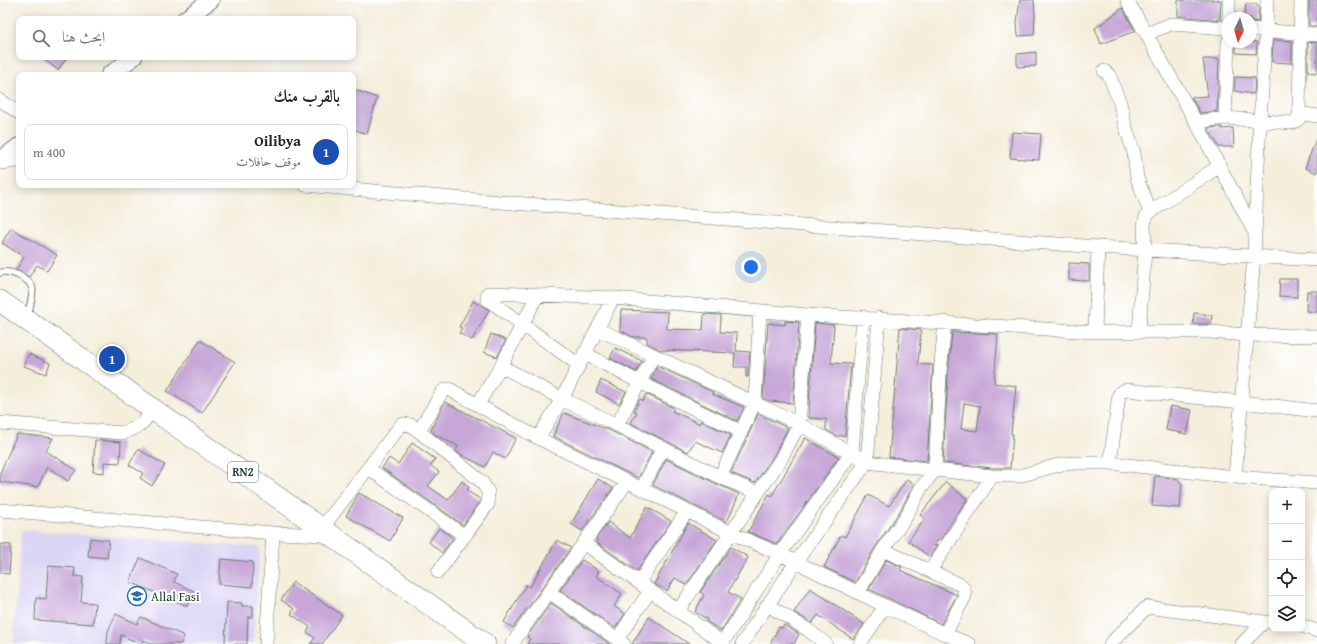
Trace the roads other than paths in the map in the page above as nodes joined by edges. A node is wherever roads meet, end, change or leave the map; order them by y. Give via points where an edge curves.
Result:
1 (211, 0) edge
2 (1127, 0) edge
3 (1229, 0) edge
4 (1267, 0) edge
5 (1301, 0) edge
6 (1228, 12) edge
7 (189, 16) edge
8 (1221, 28) edge
9 (1257, 29) edge
10 (1266, 30) junction
11 (1146, 34) junction
12 (1300, 34) junction
13 (1317, 35) edge
14 (1228, 48) edge
15 (130, 60) edge
16 (1104, 71) dead end
17 (113, 72) edge
18 (0, 100) edge
19 (16, 111) edge
20 (1299, 113) junction
21 (1317, 116) edge
22 (1225, 118) junction
23 (1260, 120) junction
24 (1196, 122) junction
25 (16, 149) edge
26 (16, 160) edge
27 (0, 162) edge
28 (1218, 167) junction
29 (340, 188) edge
30 (1150, 212) junction
31 (1255, 234) junction
32 (1098, 247) junction
33 (1145, 250) junction
34 (1254, 256) junction
35 (1317, 260) edge
36 (0, 273) edge
37 (537, 296) junction
38 (613, 298) junction
39 (0, 301) edge
40 (760, 311) junction
41 (808, 315) junction
42 (863, 317) junction
43 (879, 318) junction
44 (27, 319) junction
45 (945, 322) junction
46 (523, 323) junction
47 (598, 328) junction
48 (1140, 331) junction
49 (1095, 332) junction
50 (1247, 335) junction
51 (1317, 336) edge
52 (584, 353) junction
53 (654, 355) junction
54 (579, 365) junction
55 (500, 366) junction
56 (639, 382) junction
57 (562, 399) junction
58 (755, 402) junction
59 (1241, 402) junction
60 (478, 404) junction
61 (153, 409) junction
62 (1317, 412) edge
63 (0, 423) edge
64 (799, 424) junction
65 (617, 425) junction
66 (419, 430) junction
67 (740, 431) junction
68 (538, 438) junction
69 (663, 448) junction
70 (852, 452) junction
71 (867, 462) junction
72 (1110, 464) junction
73 (368, 468) junction
74 (934, 470) junction
75 (992, 476) junction
76 (720, 477) junction
77 (1235, 477) junction
78 (627, 482) junction
79 (1317, 483) edge
80 (642, 488) junction
81 (758, 493) junction
82 (0, 510) edge
83 (687, 512) junction
84 (327, 531) junction
85 (273, 533) junction
86 (731, 533) junction
87 (465, 536) junction
88 (584, 543) junction
89 (883, 550) junction
90 (780, 554) junction
91 (796, 562) junction
92 (930, 570) junction
93 (438, 572) dead end
94 (639, 582) junction
95 (650, 591) junction
96 (549, 592) junction
97 (858, 593) junction
98 (768, 605) junction
99 (885, 606) junction
100 (678, 611) junction
101 (1268, 622) edge
102 (1305, 627) edge
103 (1317, 631) edge
104 (945, 634) junction
105 (620, 642) edge
106 (266, 644) edge
107 (485, 644) edge
108 (512, 644) edge
109 (723, 644) edge
110 (742, 644) edge
111 (826, 644) edge
112 (860, 644) edge
113 (969, 644) edge
114 (1110, 644) edge
115 (1242, 644) edge

1 - 7 street
2 - 11 street
3 - 6 street
4 - 10 street
5 - 12 street
8 - 11 street via 1171,24
9 - 10 street
10 - 12 street
10 - 23 street
11 - 24 street
12 - 13 street
12 - 20 street
14 - 22 street
15 - 17 street
16 - 30 street via 1109,75 1120,103 1134,153 1137,178
18 - 19 street
20 - 21 street
20 - 23 street via 1298,120 1292,123
22 - 23 street
22 - 24 street
23 - 31 street
24 - 28 street
25 - 27 street
26 - 27 street
28 - 30 street
28 - 31 street
29 - 32 street
30 - 33 street via 1144,225
31 - 34 street
32 - 33 street
32 - 49 street
33 - 34 street
33 - 48 street
34 - 35 street
34 - 50 street
36 - 44 lane via 5,271 16,274 30,284 32,291
37 - 38 street
37 - 46 street
37 - 46 street via 494,293 487,295 487,299
38 - 40 street
38 - 47 street
39 - 44 highway, RN2
40 - 41 street
40 - 58 street
41 - 42 street
41 - 64 street
42 - 43 street
42 - 70 street
43 - 45 street
43 - 71 street
44 - 61 highway, RN2
45 - 49 street
45 - 74 street
46 - 54 street
46 - 55 street
47 - 52 street
47 - 53 street
48 - 49 street
48 - 50 street
50 - 51 street
50 - 59 street
52 - 54 street
52 - 56 street
53 - 56 street
53 - 58 street
54 - 57 street
55 - 57 street
55 - 60 street
56 - 65 street
56 - 67 street
57 - 65 street
57 - 68 street
58 - 64 street
58 - 67 street
59 - 62 street
59 - 72 street via 1126,390 1121,392
59 - 77 street
60 - 66 street via 453,390 446,389
60 - 68 street
61 - 63 street via 145,421 123,433
61 - 84 highway, RN2
64 - 70 street
64 - 81 street via 781,459
65 - 69 street
66 - 73 street via 411,425 401,425
66 - 87 street via 482,482 488,492 488,504
67 - 76 street
68 - 78 street
69 - 76 street
69 - 80 street
70 - 71 street
70 - 90 street
71 - 74 street
71 - 91 street
72 - 75 street via 1062,464 1018,476
72 - 77 street
73 - 84 street
73 - 87 street
74 - 75 street
74 - 89 street
75 - 92 street
76 - 81 street
77 - 79 street
78 - 80 street
78 - 88 street
80 - 83 street
81 - 86 street
82 - 85 street
83 - 86 street
83 - 94 street
84 - 85 street
84 - 107 highway, RN2
85 - 106 street
86 - 90 street
86 - 100 street
87 - 93 street
88 - 94 street
88 - 96 street
89 - 92 street
89 - 97 street
90 - 91 street
90 - 109 street
91 - 97 street
91 - 98 street
92 - 104 street via 961,585 965,593
94 - 95 street
95 - 100 street
95 - 105 street
96 - 105 street
96 - 108 street
97 - 99 street
98 - 110 street
98 - 111 street
99 - 104 street
99 - 112 street
100 - 109 street
101 - 114 street via 1147,607
101 - 115 street
102 - 103 street
104 - 113 street

